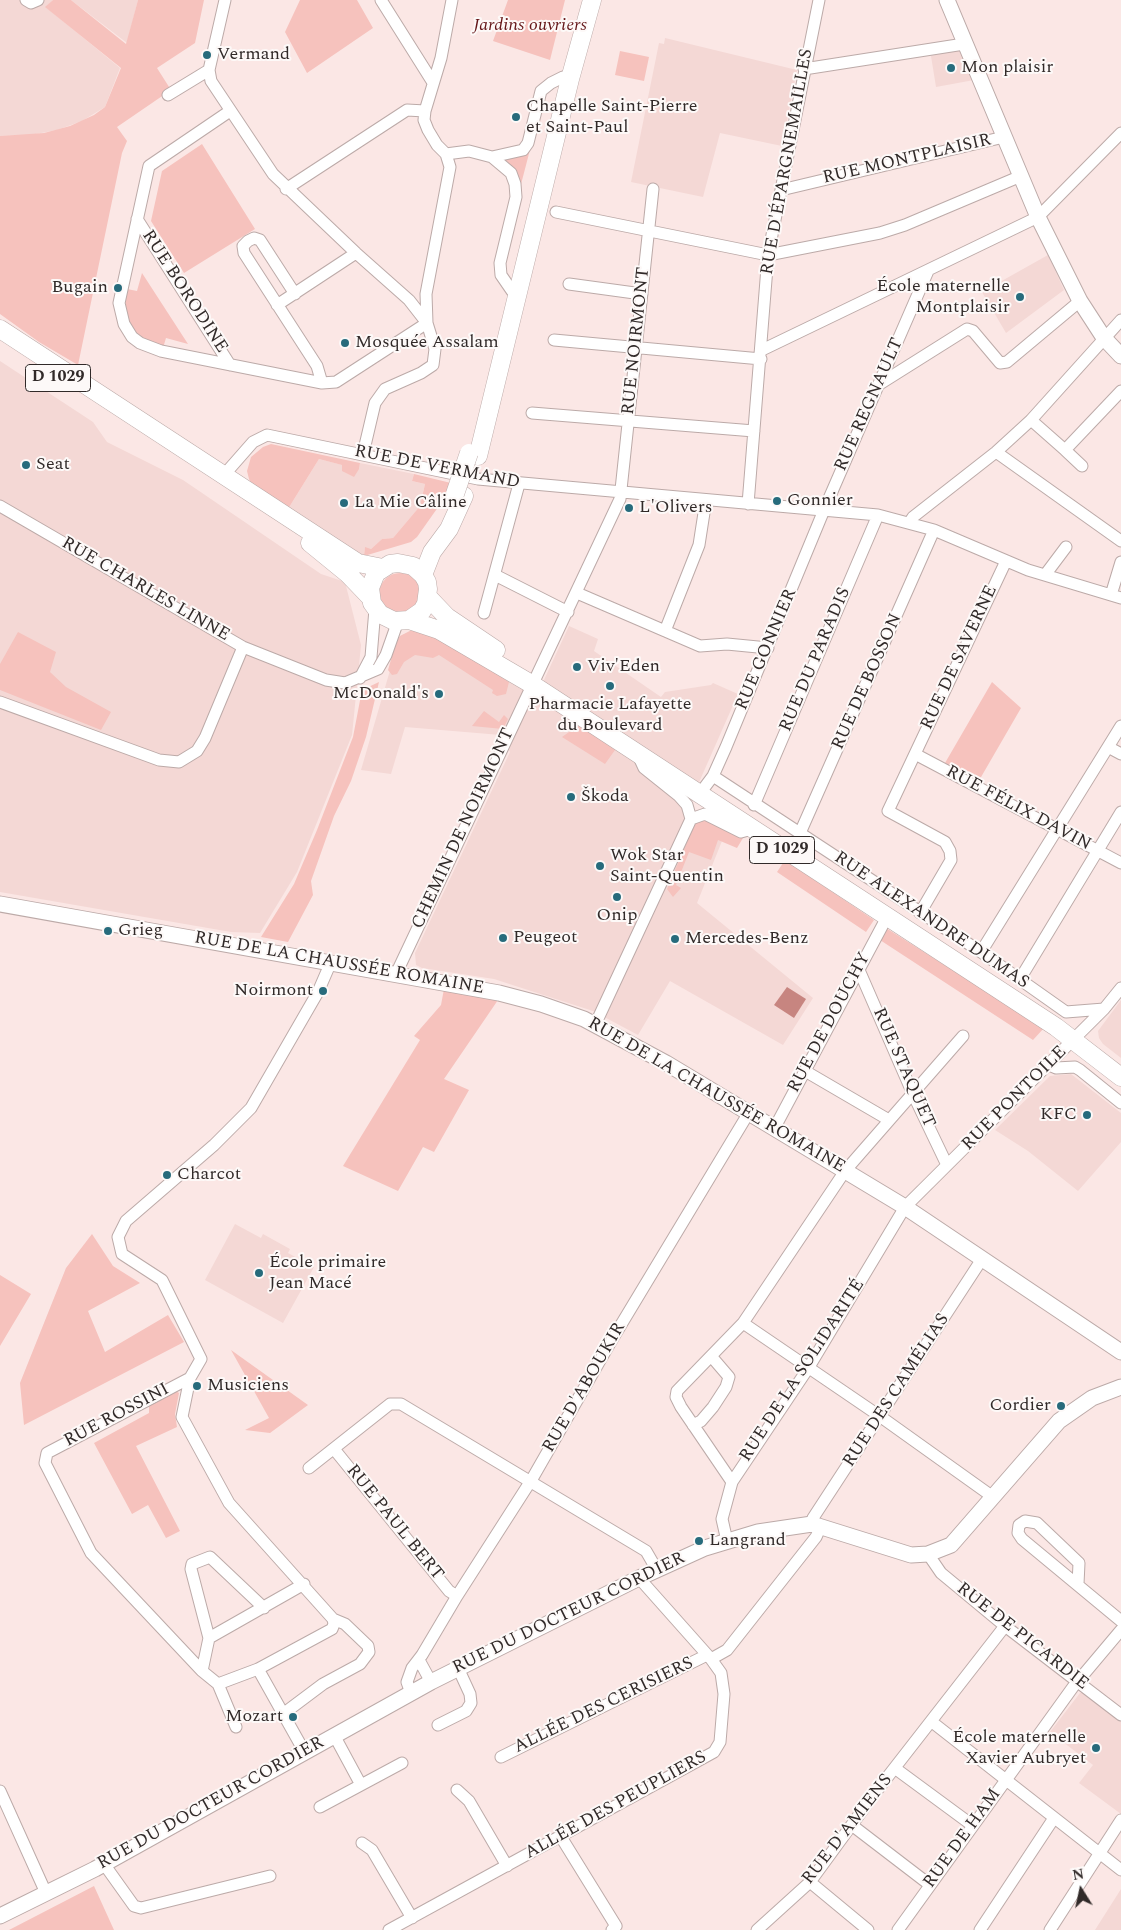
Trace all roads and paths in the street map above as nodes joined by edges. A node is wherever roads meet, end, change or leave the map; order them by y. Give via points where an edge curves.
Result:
1 (26, 0) edge
2 (38, 0) edge
3 (225, 0) edge
4 (381, 0) edge
5 (452, 0) edge
6 (583, 0) edge
7 (592, 0) edge
8 (818, 0) edge
9 (947, 0) edge
10 (964, 44) junction
11 (209, 70) junction
12 (804, 70) junction
13 (563, 78) junction
14 (432, 81) junction
15 (168, 95) dead end
16 (230, 110) junction
17 (424, 111) junction
18 (1121, 133) edge
19 (1004, 137) junction
20 (446, 154) junction
21 (492, 157) junction
22 (1020, 176) junction
23 (286, 189) junction
24 (653, 189) dead end
25 (781, 190) junction
26 (556, 212) dead end
27 (1038, 217) junction
28 (137, 219) junction
29 (648, 231) junction
30 (356, 253) junction
31 (768, 255) junction
32 (928, 271) junction
33 (568, 284) dead end
34 (512, 291) junction
35 (294, 294) junction
36 (642, 294) junction
37 (1080, 301) junction
38 (277, 305) junction
39 (1121, 320) edge
40 (427, 323) junction
41 (0, 329) edge
42 (1104, 338) junction
43 (0, 340) edge
44 (554, 340) dead end
45 (636, 348) junction
46 (761, 354) junction
47 (1121, 356) edge
48 (230, 365) junction
49 (322, 383) junction
50 (878, 385) junction
51 (1121, 391) edge
52 (532, 412) dead end
53 (628, 420) junction
54 (1031, 420) junction
55 (754, 431) junction
56 (1065, 450) junction
57 (996, 452) junction
58 (363, 454) junction
59 (473, 455) junction
60 (1082, 466) dead end
61 (222, 478) junction
62 (520, 484) junction
63 (621, 493) junction
64 (460, 495) junction
65 (706, 500) junction
66 (748, 504) junction
67 (0, 506) edge
68 (824, 510) junction
69 (878, 515) junction
70 (909, 523) junction
71 (934, 530) junction
72 (1121, 541) edge
73 (1066, 547) dead end
74 (1006, 561) junction
75 (1121, 562) edge
76 (406, 564) junction
77 (383, 568) junction
78 (423, 575) junction
79 (495, 575) junction
80 (1045, 575) junction
81 (577, 593) junction
82 (1116, 596) edge
83 (428, 597) junction
84 (372, 603) junction
85 (568, 612) junction
86 (484, 613) dead end
87 (403, 621) junction
88 (665, 631) junction
89 (244, 647) junction
90 (768, 648) junction
91 (360, 678) junction
92 (535, 681) junction
93 (0, 702) edge
94 (1121, 726) edge
95 (1108, 747) junction
96 (637, 754) junction
97 (915, 754) junction
98 (1121, 754) edge
99 (708, 782) junction
100 (754, 806) junction
101 (1121, 812) edge
102 (691, 819) junction
103 (752, 829) junction
104 (1057, 829) junction
105 (800, 833) junction
106 (1097, 850) junction
107 (1121, 863) edge
108 (0, 904) edge
109 (920, 913) junction
110 (889, 914) junction
111 (982, 952) junction
112 (331, 962) junction
113 (859, 970) junction
114 (396, 974) junction
115 (1020, 979) junction
116 (1121, 988) edge
117 (1104, 1010) junction
118 (595, 1025) junction
119 (963, 1036) dead end
120 (1076, 1038) junction
121 (1049, 1065) junction
122 (1121, 1070) edge
123 (805, 1071) junction
124 (1121, 1077) edge
125 (913, 1094) junction
126 (1121, 1104) edge
127 (748, 1114) junction
128 (889, 1120) junction
129 (774, 1128) junction
130 (948, 1165) junction
131 (845, 1171) junction
132 (905, 1207) junction
133 (982, 1259) junction
134 (744, 1323) junction
135 (1121, 1352) edge
136 (711, 1356) junction
137 (809, 1367) junction
138 (190, 1378) junction
139 (1121, 1387) edge
140 (881, 1416) junction
141 (693, 1425) junction
142 (334, 1448) junction
143 (309, 1468) dead end
144 (530, 1482) junction
145 (732, 1482) junction
146 (993, 1497) junction
147 (816, 1525) junction
148 (727, 1540) junction
149 (928, 1554) junction
150 (657, 1570) junction
151 (639, 1578) junction
152 (304, 1584) junction
153 (1078, 1584) junction
154 (457, 1596) junction
155 (264, 1608) junction
156 (333, 1619) junction
157 (1121, 1622) edge
158 (1005, 1626) junction
159 (1121, 1630) edge
160 (209, 1638) junction
161 (709, 1657) junction
162 (419, 1660) junction
163 (458, 1668) junction
164 (258, 1669) junction
165 (202, 1671) junction
166 (1079, 1681) junction
167 (431, 1682) junction
168 (218, 1684) junction
169 (411, 1692) junction
170 (283, 1714) junction
171 (1121, 1715) edge
172 (932, 1722) junction
173 (438, 1725) dead end
174 (236, 1727) dead end
175 (334, 1735) junction
176 (304, 1751) junction
177 (501, 1757) dead end
178 (402, 1763) dead end
179 (896, 1769) junction
180 (1006, 1780) junction
181 (361, 1785) junction
182 (457, 1790) dead end
183 (0, 1791) edge
184 (320, 1807) dead end
185 (1054, 1818) junction
186 (1121, 1820) edge
187 (972, 1825) junction
188 (853, 1826) junction
189 (561, 1837) junction
190 (362, 1843) dead end
191 (1099, 1853) junction
192 (104, 1864) junction
193 (507, 1866) junction
194 (1121, 1870) edge
195 (270, 1876) dead end
196 (810, 1882) junction
197 (930, 1885) junction
198 (46, 1893) junction
199 (0, 1916) edge
200 (412, 1918) junction
201 (389, 1930) edge
202 (612, 1930) edge
203 (757, 1930) edge
204 (868, 1930) edge
205 (898, 1930) edge
206 (980, 1930) edge
207 (1050, 1930) edge

1 - 2 street via 31,3
3 - 11 street
4 - 14 street
5 - 14 street via 441,58
6 - 13 main road
7 - 59 main road
8 - 12 street, RUE D'ÉPARGNEMAILLES
9 - 10 street
10 - 12 street
10 - 19 street
11 - 15 street
11 - 16 street via 211,82
12 - 25 street, RUE D'ÉPARGNEMAILLES
13 - 21 street via 542,91 528,143 523,150
13 - 34 main road
14 - 17 street
16 - 23 street via 272,174
16 - 28 street via 149,166
17 - 20 street via 428,130
17 - 23 street via 407,110
18 - 27 street
19 - 22 street
19 - 25 street, RUE MONTPLAISIR
20 - 21 street via 469,151
20 - 40 street via 450,179 426,294
21 - 34 street via 511,173 516,184 516,197 500,263 501,275
22 - 27 street
22 - 31 street via 905,225
23 - 30 street
24 - 29 street, RUE NOIRMONT
25 - 31 street, RUE D'ÉPARGNEMAILLES
26 - 29 street
27 - 32 street
27 - 37 street
28 - 48 street, RUE BORODINE
28 - 48 street via 119,303 128,331 148,347
29 - 31 street
29 - 36 street, RUE NOIRMONT
30 - 35 street
30 - 40 street via 410,300
31 - 46 street, RUE D'ÉPARGNEMAILLES
32 - 46 street
32 - 50 street, RUE REGNAULT
33 - 36 street
34 - 59 main road
35 - 38 street
35 - 38 street via 260,240 248,241 243,246 244,253
36 - 45 street, RUE NOIRMONT
37 - 42 street
37 - 50 street via 1007,362 1000,363 974,331 967,329
38 - 49 street via 317,366
39 - 42 street
40 - 49 street via 336,382
40 - 58 street via 435,350 433,365 385,389 375,403
41 - 61 main road, D 1029
42 - 47 street
42 - 54 street
43 - 61 main road, D 1029
44 - 45 street
45 - 46 street
45 - 53 street, RUE NOIRMONT
46 - 55 street, RUE D'ÉPARGNEMAILLES
48 - 49 street
50 - 68 street, RUE REGNAULT
51 - 56 street
52 - 53 street
53 - 55 street
53 - 63 street, RUE NOIRMONT
54 - 56 street
54 - 57 street
55 - 66 street, RUE D'ÉPARGNEMAILLES
56 - 60 street
57 - 70 street
57 - 72 street
58 - 61 street, RUE DE VERMAND via 266,435 253,442
58 - 62 street, RUE DE VERMAND via 478,479
59 - 64 main road
61 - 77 main road via 358,563
61 - 84 main road via 310,542 348,574
62 - 63 street, RUE DE VERMAND
62 - 79 street
63 - 65 street, RUE DE VERMAND
63 - 81 street, CHEMIN DE NOIRMONT
64 - 76 main road via 428,541
64 - 78 main road via 449,529 432,552
65 - 66 street, RUE DE VERMAND
65 - 88 street via 699,544
66 - 68 street, RUE DE VERMAND
67 - 89 street, RUE CHARLES LINNE
68 - 69 street, RUE DE VERMAND
68 - 90 street, RUE GONNIER
69 - 70 street, RUE DE VERMAND
69 - 100 street, RUE DU PARADIS
70 - 71 street, RUE DE VERMAND
71 - 74 street, RUE DE VERMAND
71 - 105 street, RUE DE BOSSON
73 - 80 street
74 - 80 street, RUE DE VERMAND
74 - 97 street, RUE DE SAVERNE
75 - 82 street
76 - 77 main road via 390,564
76 - 78 main road
77 - 84 main road via 372,580
78 - 83 main road
79 - 85 street
79 - 86 street
80 - 82 street, RUE DE VERMAND
81 - 85 street, CHEMIN DE NOIRMONT
81 - 88 street
83 - 87 main road via 422,611
83 - 92 main road, RUE ALEXANDRE DUMAS via 447,617
84 - 87 main road via 386,619
84 - 91 street via 371,657
85 - 92 street, CHEMIN DE NOIRMONT
87 - 91 street via 378,669
87 - 92 main road, D 1029 via 438,630
88 - 90 street via 700,646 727,644
89 - 91 street via 326,680 345,683
89 - 93 street, RUE CHARLES LINNE via 205,738 197,750 179,762 159,760
90 - 99 street, RUE GONNIER
92 - 96 main road, D 1029
92 - 99 main road, RUE ALEXANDRE DUMAS
92 - 114 street, CHEMIN DE NOIRMONT
94 - 95 street
95 - 98 street
95 - 104 street
96 - 102 street via 644,768 679,796
96 - 103 main road, D 1029
97 - 104 street, RUE FÉLIX DAVIN
97 - 109 street, RUE DE SAVERNE via 888,811 945,842 951,860
99 - 100 street, RUE ALEXANDRE DUMAS
99 - 110 main road, RUE ALEXANDRE DUMAS
100 - 105 street, RUE ALEXANDRE DUMAS
101 - 106 street
102 - 103 street via 705,814 741,832
102 - 118 street
103 - 110 main road, D 1029
104 - 106 street, RUE FÉLIX DAVIN
104 - 111 street
105 - 109 street, RUE ALEXANDRE DUMAS
106 - 107 street, RUE FÉLIX DAVIN
106 - 115 street
108 - 112 street, RUE DE LA CHAUSSÉE ROMAINE
109 - 111 street, RUE ALEXANDRE DUMAS
110 - 113 street, RUE DE DOUCHY
110 - 120 main road
111 - 115 street, RUE ALEXANDRE DUMAS
112 - 114 street, RUE DE LA CHAUSSÉE ROMAINE
112 - 138 street via 318,992 251,1108 126,1221 118,1236 122,1254 162,1280 201,1359
113 - 123 street, RUE DE DOUCHY
113 - 125 street, RUE STAQUET
114 - 118 street, RUE DE LA CHAUSSÉE ROMAINE via 499,993 541,1004
115 - 117 street, RUE ALEXANDRE DUMAS via 1066,1012
116 - 117 street, RUE PONTOILE
117 - 120 street, RUE PONTOILE
118 - 127 street, RUE DE LA CHAUSSÉE ROMAINE via 666,1063
119 - 125 street
120 - 121 street, RUE PONTOILE
120 - 122 main road
120 - 124 main road
121 - 126 street via 1075,1067
121 - 130 street, RUE PONTOILE
123 - 128 street
123 - 129 street, RUE DE DOUCHY
125 - 128 street
125 - 130 street, RUE STAQUET
127 - 129 street, RUE DE LA CHAUSSÉE ROMAINE
127 - 144 street, RUE D'ABOUKIR
128 - 131 street
129 - 131 street, RUE DE LA CHAUSSÉE ROMAINE
130 - 132 street, RUE PONTOILE
131 - 132 street, RUE DE LA CHAUSSÉE ROMAINE
131 - 134 street
132 - 133 street, RUE DE LA CHAUSSÉE ROMAINE
132 - 137 street, RUE DE LA SOLIDARITÉ
133 - 135 street, RUE DE LA CHAUSSÉE ROMAINE
133 - 140 street, RUE DES CAMÉLIAS
134 - 136 street
134 - 137 street
136 - 141 street via 677,1391 676,1397
136 - 141 street via 730,1377 713,1407
137 - 140 street
137 - 145 street, RUE DE LA SOLIDARITÉ
138 - 152 street via 182,1417 229,1503
138 - 165 street, RUE ROSSINI via 47,1453 45,1464 91,1554
139 - 146 street, RUE DU DOCTEUR CORDIER via 1092,1398 1059,1420
140 - 146 street
140 - 147 street, RUE DES CAMÉLIAS via 813,1518
141 - 145 street
142 - 143 street
142 - 144 street via 395,1402
142 - 154 street, RUE PAUL BERT
144 - 150 street via 646,1551
144 - 154 street, RUE D'ABOUKIR
145 - 148 street, RUE DE LA SOLIDARITÉ via 722,1519
146 - 149 street, RUE DU DOCTEUR CORDIER via 951,1545
147 - 148 street, RUE DU DOCTEUR CORDIER via 758,1532
147 - 149 street, RUE DU DOCTEUR CORDIER via 911,1555
147 - 161 street, RUE DES CAMÉLIAS via 816,1537 727,1650
148 - 150 street, RUE DU DOCTEUR CORDIER
149 - 158 street, RUE DE PICARDIE via 941,1573
150 - 151 street, RUE DU DOCTEUR CORDIER
151 - 161 street
151 - 163 street, RUE DU DOCTEUR CORDIER
152 - 155 street
152 - 156 street
153 - 153 street via 1079,1563 1037,1524 1025,1521 1019,1525 1018,1533 1022,1539
153 - 157 street
154 - 162 street, RUE D'ABOUKIR
155 - 160 street
155 - 160 street via 206,1556 192,1564 191,1569
156 - 164 street via 332,1629
156 - 170 street via 368,1646 367,1656 360,1664 323,1684
158 - 166 street, RUE DE PICARDIE
158 - 172 street, RUE D'AMIENS
159 - 166 street, RUE DE HAM
160 - 165 street
161 - 177 street, ALLÉE DES CERISIERS
161 - 189 street, ALLÉE DES PEUPLIERS via 721,1673 724,1694 720,1742 714,1752
162 - 167 street
162 - 169 street, RUE D'ABOUKIR via 407,1682
163 - 167 street, RUE DU DOCTEUR CORDIER
163 - 173 street via 471,1703 466,1711
164 - 168 street
164 - 170 street
165 - 168 street
166 - 171 street, RUE DE PICARDIE
166 - 180 street, RUE DE HAM
167 - 169 street, RUE DU DOCTEUR CORDIER
168 - 174 street
169 - 175 street, RUE DU DOCTEUR CORDIER
170 - 176 street
172 - 179 street, RUE D'AMIENS
172 - 180 street
175 - 176 street, RUE DU DOCTEUR CORDIER
175 - 181 street
176 - 192 street, RUE DU DOCTEUR CORDIER
178 - 181 street
179 - 187 street
179 - 188 street, RUE D'AMIENS
180 - 185 street
180 - 187 street, RUE DE HAM
181 - 184 street
182 - 193 street, ALLÉE DES PEUPLIERS via 469,1800
183 - 198 street
185 - 191 street
185 - 206 street
186 - 191 street
187 - 197 street, RUE DE HAM
188 - 196 street, RUE D'AMIENS
188 - 197 street
189 - 193 street, ALLÉE DES PEUPLIERS
189 - 202 street via 616,1926
190 - 200 street via 372,1850
191 - 194 street
191 - 207 street
192 - 195 street via 134,1906 141,1908
192 - 198 street, RUE DU DOCTEUR CORDIER
193 - 200 street, ALLÉE DES PEUPLIERS
196 - 203 street, RUE D'AMIENS
196 - 204 street
197 - 205 street, RUE DE HAM
198 - 199 street, RUE DU DOCTEUR CORDIER
200 - 201 street, ALLÉE DES PEUPLIERS

